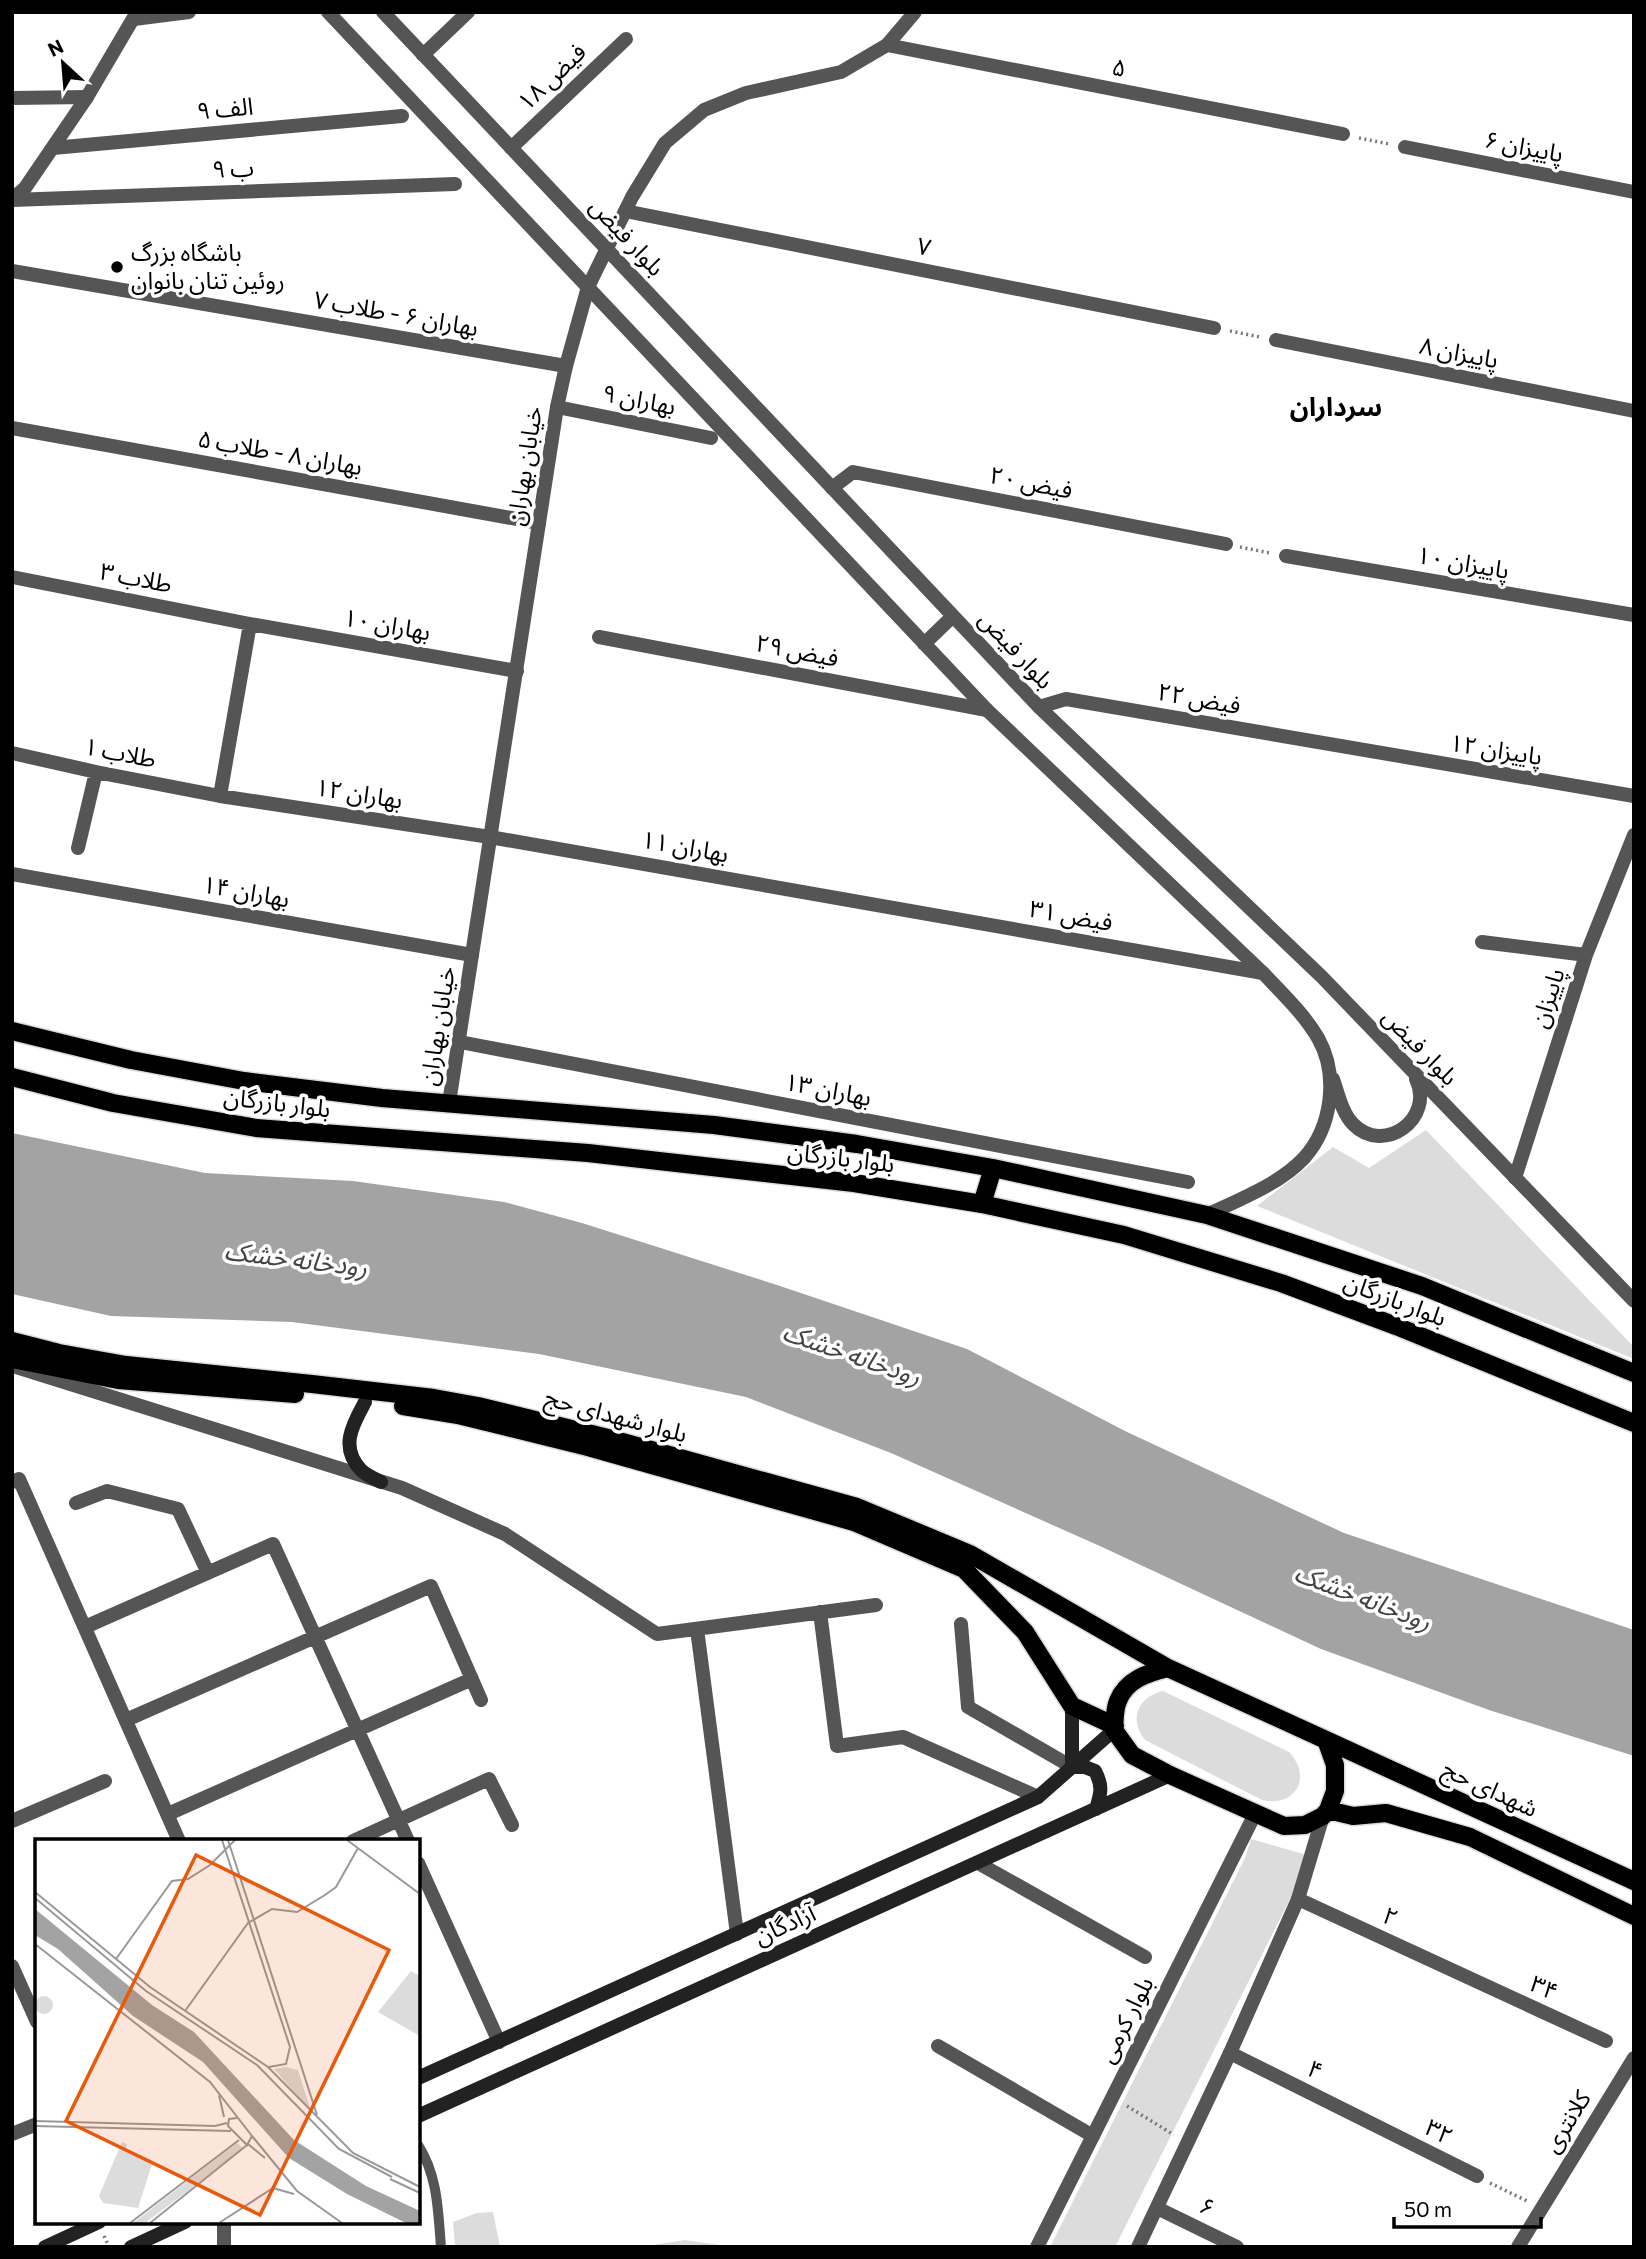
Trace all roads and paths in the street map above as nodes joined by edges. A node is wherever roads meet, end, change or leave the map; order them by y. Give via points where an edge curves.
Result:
1 (189, 12) edge
2 (328, 12) edge
3 (383, 12) edge
4 (468, 12) edge
5 (915, 12) edge
6 (135, 16) edge
7 (625, 39) dead end
8 (887, 45) junction
9 (423, 55) junction
10 (87, 97) junction
11 (12, 98) edge
12 (402, 116) dead end
13 (1343, 134) joint
14 (1405, 147) joint
15 (53, 148) junction
16 (511, 148) junction
17 (455, 184) dead end
18 (1634, 192) edge
19 (12, 199) edge
20 (625, 211) junction
21 (607, 249) junction
22 (12, 271) edge
23 (588, 288) junction
24 (1214, 328) joint
25 (1276, 340) joint
26 (566, 366) junction
27 (557, 407) junction
28 (1634, 411) edge
29 (12, 428) edge
30 (711, 438) dead end
31 (832, 488) junction
32 (539, 523) junction
33 (1226, 544) joint
34 (1286, 556) joint
35 (12, 577) edge
36 (1634, 615) edge
37 (953, 616) junction
38 (250, 624) junction
39 (599, 637) dead end
40 (924, 644) junction
41 (517, 671) junction
42 (1039, 707) junction
43 (986, 710) junction
44 (1351, 749) joint
45 (12, 753) edge
46 (96, 772) junction
47 (220, 796) junction
48 (1634, 796) edge
49 (491, 837) junction
50 (1633, 840) edge
51 (78, 848) dead end
52 (12, 874) edge
53 (871, 903) joint
54 (1482, 942) dead end
55 (472, 955) junction
56 (1586, 956) junction
57 (1263, 973) junction
58 (12, 1031) edge
59 (460, 1042) junction
60 (1409, 1069) junction
61 (1330, 1071) junction
62 (12, 1077) edge
63 (449, 1103) junction
64 (993, 1168) junction
65 (1515, 1178) junction
66 (1188, 1182) dead end
67 (982, 1204) junction
68 (1208, 1215) junction
69 (1634, 1301) edge
70 (12, 1341) edge
71 (12, 1359) edge
72 (12, 1366) edge
73 (1634, 1373) edge
74 (365, 1402) junction
75 (1634, 1423) edge
76 (12, 1482) edge
77 (381, 1482) junction
78 (76, 1503) dead end
79 (208, 1573) junction
80 (876, 1605) dead end
81 (820, 1612) junction
82 (961, 1624) dead end
83 (85, 1627) junction
84 (697, 1629) junction
85 (315, 1637) junction
86 (1168, 1668) junction
87 (472, 1679) junction
88 (481, 1700) dead end
89 (1072, 1706) junction
90 (126, 1720) junction
91 (1115, 1728) junction
92 (358, 1730) junction
93 (1326, 1740) junction
94 (1072, 1767) junction
95 (1170, 1775) junction
96 (105, 1781) dead end
97 (1038, 1797) junction
98 (1096, 1809) junction
99 (1325, 1813) junction
100 (167, 1814) junction
101 (1255, 1814) junction
102 (398, 1820) junction
103 (12, 1821) edge
104 (512, 1825) dead end
105 (178, 1839) edge
106 (357, 1839) edge
107 (407, 1839) edge
108 (978, 1863) junction
109 (420, 1867) edge
110 (1634, 1881) edge
111 (1298, 1899) junction
112 (1634, 1916) edge
113 (737, 1934) junction
114 (1145, 1957) dead end
115 (12, 1966) edge
116 (1462, 1976) joint
117 (35, 2018) edge
118 (1606, 2041) dead end
119 (499, 2042) junction
120 (937, 2046) dead end
121 (1230, 2053) junction
122 (1634, 2058) edge
123 (420, 2077) edge
124 (1113, 2097) junction
125 (420, 2115) edge
126 (35, 2125) edge
127 (1380, 2128) joint
128 (12, 2134) edge
129 (1093, 2136) junction
130 (1188, 2144) junction
131 (420, 2148) edge
132 (1477, 2176) joint
133 (1157, 2208) junction
134 (1541, 2209) junction
135 (95, 2224) edge
136 (181, 2224) edge
137 (224, 2224) edge
138 (45, 2247) edge
139 (131, 2247) edge
140 (224, 2247) edge
141 (441, 2247) edge
142 (1037, 2247) edge
143 (1138, 2247) edge
144 (1237, 2247) edge
145 (1518, 2247) edge

1 - 6 street
2 - 23 street
3 - 9 street, بلوار فیض
4 - 9 street
5 - 8 street, خیابان بهاران
6 - 10 street
7 - 16 street, فیض ۱۸
8 - 13 street, ۵
8 - 20 street, خیابان بهاران via 841,72 746,93 704,110 665,143
9 - 16 street, بلوار فیض
10 - 11 street
10 - 15 street
12 - 15 street, ۹ الف
13 - 14 path
14 - 18 street, پاییزان ۶
15 - 19 street via 26,188
16 - 21 street, بلوار فیض
17 - 19 street, ۹ ب
20 - 21 street, خیابان بهاران
20 - 24 street, ۷
21 - 23 street, خیابان بهاران
21 - 31 street, بلوار فیض
22 - 26 street, بهاران ۶ - طلاب ۷
23 - 26 street, خیابان بهاران
23 - 40 street
24 - 25 path
25 - 28 street, پاییزان ۸
26 - 27 street, خیابان بهاران
27 - 30 street, بهاران ۹
27 - 32 street, خیابان بهاران
29 - 32 street, بهاران ۸ - طلاب ۵
31 - 33 street, فیض ۲۰ via 853,472
31 - 37 street, بلوار فیض
32 - 41 street, خیابان بهاران
33 - 34 path
34 - 36 street, پاییزان ۱۰
35 - 38 street, طلاب ۳
37 - 40 street
37 - 42 street, بلوار فیض
38 - 41 street, بهاران ۱۰
38 - 47 street
39 - 43 street, فیض ۲۹
40 - 43 street
41 - 49 street, خیابان بهاران
42 - 44 street, فیض ۲۲ via 1066,699
42 - 60 street, بلوار فیض via 1322,977
43 - 57 street
44 - 48 street, پاییزان ۱۲
45 - 46 street, طلاب ۱
46 - 47 street, طلاب ۱
46 - 51 street
47 - 49 street, بهاران ۱۲
49 - 53 street, بهاران ۱۱
49 - 55 street, خیابان بهاران
50 - 56 street, پاییزان
52 - 55 street, بهاران ۱۴
53 - 57 street, فیض ۳۱
54 - 56 street
55 - 59 street, خیابان بهاران
56 - 65 street, پاییزان
57 - 61 street via 1318,1038
58 - 63 main road, بلوار بازرگان via 244,1081
59 - 63 street, خیابان بهاران
59 - 66 street, بهاران ۱۳
60 - 61 street via 1418,1082 1417,1112 1409,1125 1381,1136 1353,1124
60 - 65 street, بلوار فیض
61 - 68 street via 1322,1131 1303,1158 1271,1183
62 - 67 main road, بلوار بازرگان via 113,1103 256,1128 601,1154 854,1183
63 - 64 main road, بلوار بازرگان via 714,1125
64 - 67 main road
64 - 68 main road, بلوار بازرگان
65 - 69 street, بلوار فیض
67 - 75 main road, بلوار بازرگان via 1124,1235 1281,1283
68 - 73 main road, بلوار بازرگان via 1422,1286
70 - 86 main road, بلوار شهدای حج via 126,1365 478,1406 857,1507 970,1554
71 - 74 main road, بلوار شهدای حج via 118,1380
72 - 77 street
74 - 77 main road via 350,1429 350,1451 361,1471
74 - 89 main road, بلوار شهدای حج via 458,1415 694,1476 854,1522 964,1569 1025,1632
76 - 83 street via 19,1479
77 - 84 street via 505,1534 657,1634
78 - 79 street via 107,1491 178,1509
79 - 83 street
79 - 85 street via 273,1544
80 - 81 street
81 - 84 street
81 - 97 street via 837,1746 903,1737
82 - 94 street via 968,1707
83 - 90 street
84 - 113 street
85 - 87 street via 430,1586
85 - 90 street
85 - 92 street
86 - 91 main road via 1144,1673 1128,1686 1117,1703
86 - 93 main road, بلوار شهدای حج
87 - 88 street
87 - 92 street
89 - 91 main road
89 - 94 main road
90 - 100 street
91 - 94 main road, آزادگان
91 - 95 main road via 1132,1755
92 - 100 street
92 - 102 street
93 - 99 main road via 1335,1765 1335,1791
93 - 110 main road, شهدای حج
94 - 97 main road, آزادگان
94 - 98 main road via 1095,1771 1101,1782
95 - 98 main road, آزادگان
95 - 101 main road
96 - 103 street
97 - 113 main road, آزادگان
98 - 108 main road, آزادگان
99 - 101 main road via 1305,1825 1284,1826
99 - 111 street
99 - 112 main road via 1387,1813 1470,1837
100 - 105 street
101 - 124 street, بلوار کرمی
102 - 104 street via 489,1779
102 - 106 street
102 - 107 street
108 - 114 street
108 - 125 main road, آزادگان
109 - 119 street
111 - 116 street, ۲
111 - 121 street
113 - 119 main road, آزادگان
115 - 117 street
116 - 118 street, ۳۴
119 - 123 main road, آزادگان
120 - 129 street
121 - 127 street, ۴
121 - 130 street
122 - 134 street, کلانتری
124 - 129 street, بلوار کرمی
124 - 130 path
126 - 128 street
127 - 132 street, ۳۲
129 - 142 street, بلوار کرمی
130 - 133 street
131 - 141 lane via 437,2192
132 - 134 path
133 - 143 street
133 - 144 street, ۶
134 - 145 street, کلانتری
135 - 138 main road
136 - 139 main road
137 - 140 street

